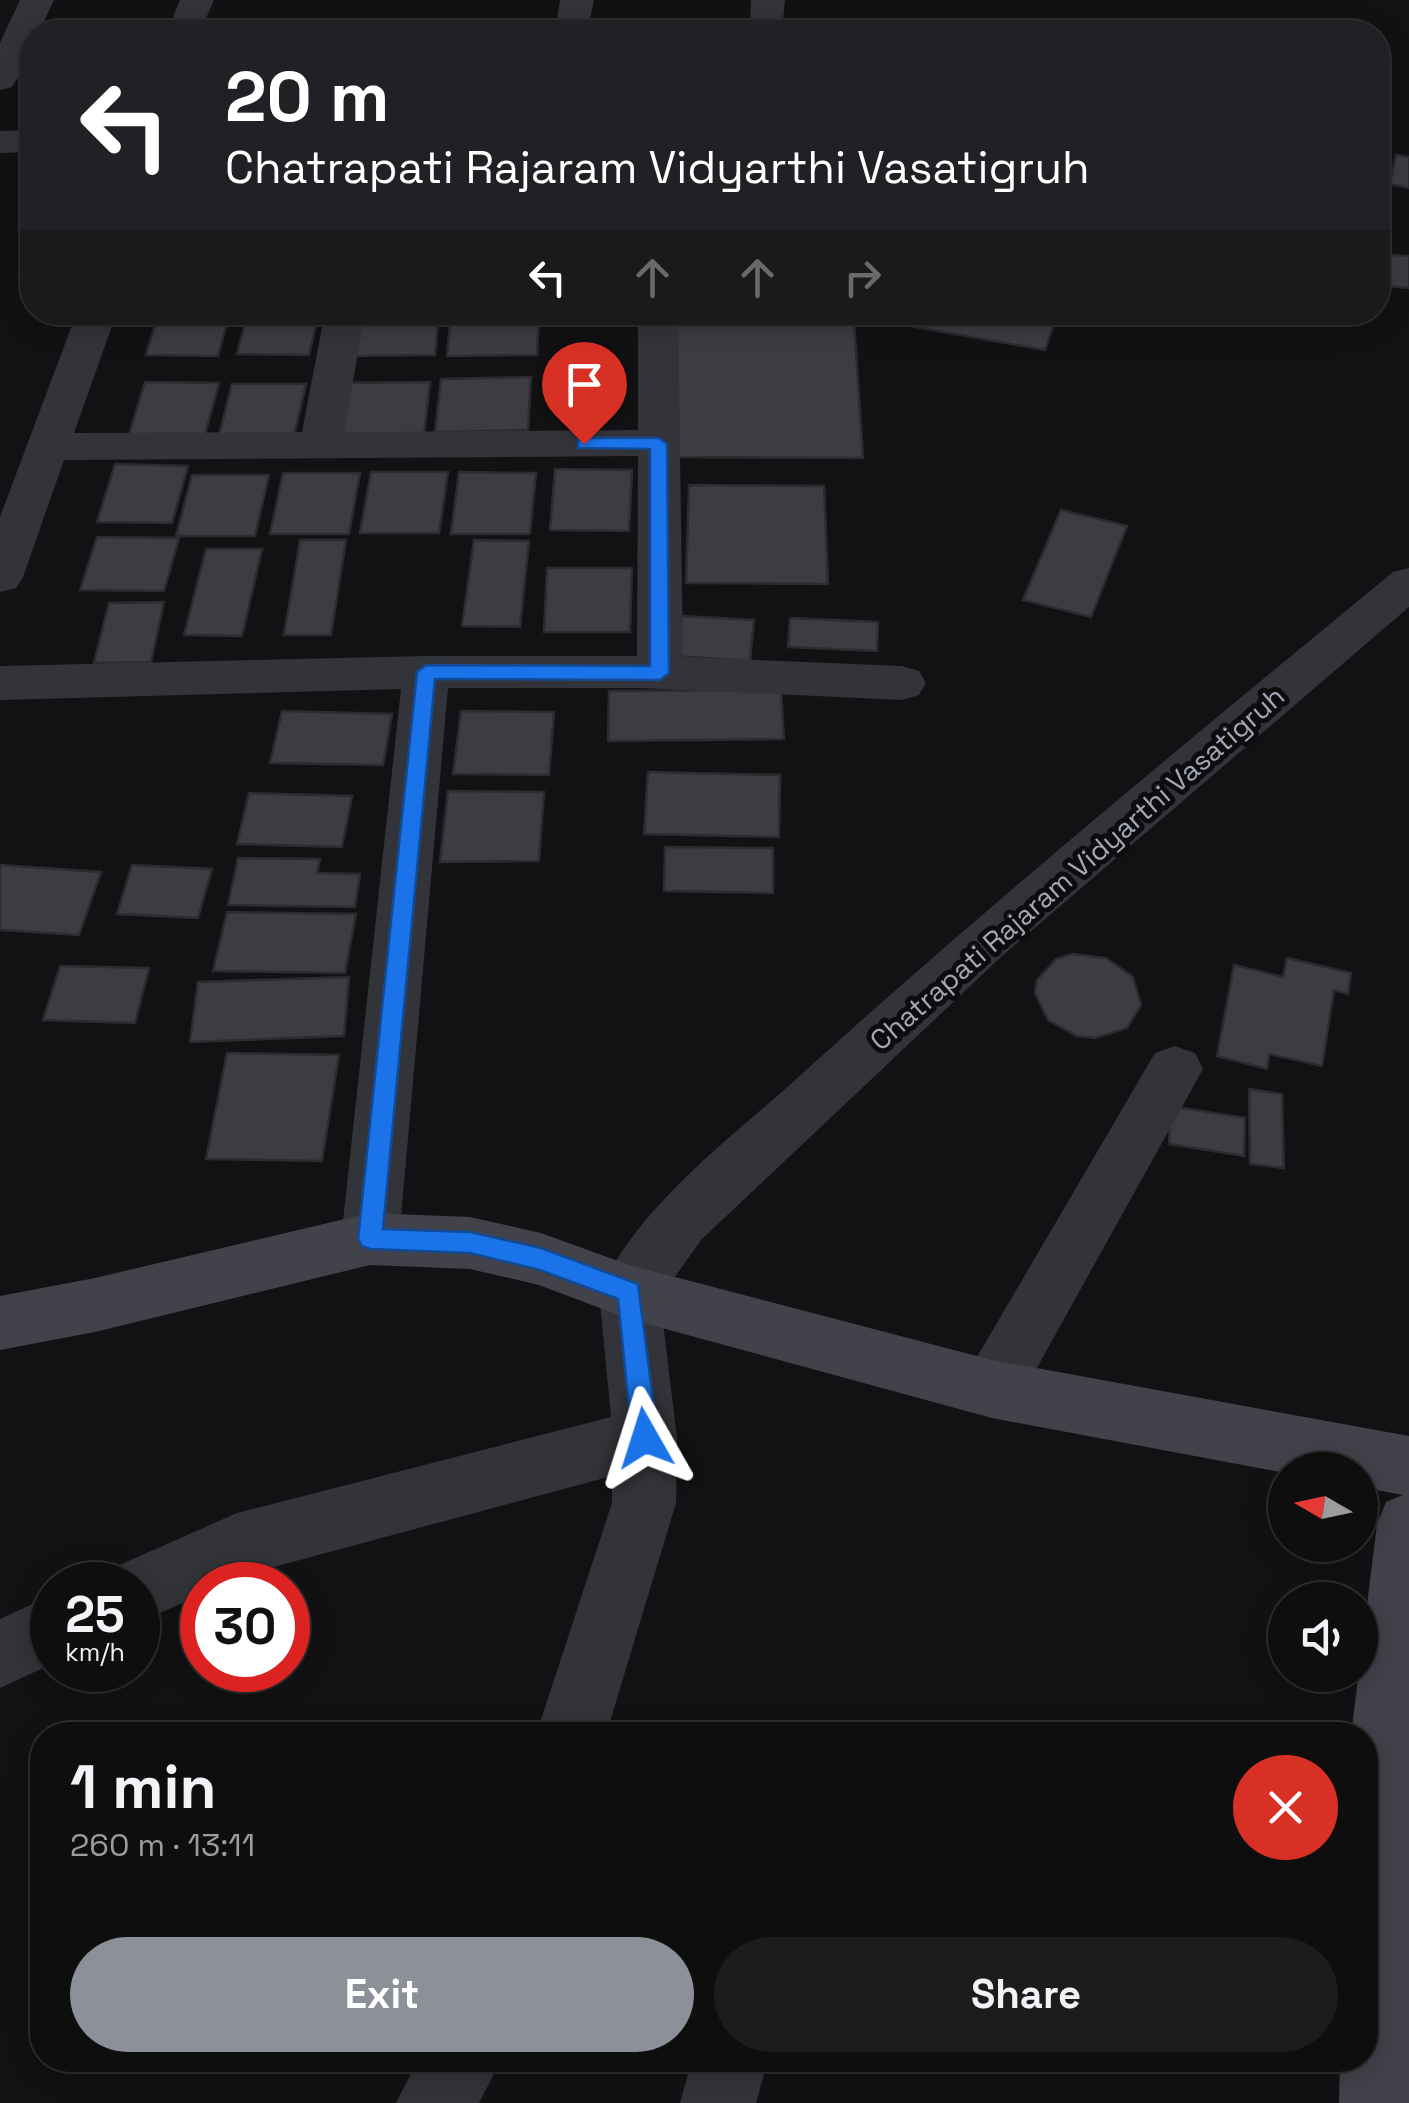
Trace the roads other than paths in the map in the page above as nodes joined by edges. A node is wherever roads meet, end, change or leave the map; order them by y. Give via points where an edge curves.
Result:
1 (20, 37) edge
2 (0, 80) edge
3 (92, 325) edge
4 (343, 325) edge
5 (658, 325) edge
6 (659, 444) junction
7 (322, 446) junction
8 (46, 447) junction
9 (0, 577) edge
10 (1408, 586) edge
11 (426, 672) junction
12 (660, 673) junction
13 (902, 682) dead end
14 (0, 684) edge
15 (1175, 1069) dead end
16 (370, 1239) junction
17 (630, 1292) junction
18 (0, 1323) edge
19 (992, 1389) junction
20 (645, 1438) junction
21 (1409, 1466) edge
22 (1409, 1524) edge
23 (160, 1580) edge
24 (30, 1640) edge
25 (0, 1654) edge
26 (576, 1722) edge
27 (1378, 2036) edge
28 (454, 2072) edge
29 (727, 2072) edge
30 (1377, 2072) edge
31 (434, 2103) edge
32 (718, 2103) edge
33 (1377, 2103) edge

1 - 2 street
3 - 8 street
4 - 7 street
5 - 6 street
6 - 7 street
6 - 12 street
7 - 8 street
8 - 9 street
10 - 17 street, Chatrapati Rajaram Vidyarthi Vasatigruh via 983,942 680,1222
11 - 12 street
11 - 14 street
11 - 16 street
12 - 13 street
15 - 19 street
16 - 17 street via 470,1242
16 - 18 street
17 - 19 street
17 - 20 street
19 - 21 street
20 - 23 street via 236,1544
20 - 26 street via 644,1503
22 - 27 street via 1382,1768
24 - 25 street
28 - 31 street
29 - 32 street
30 - 33 street

